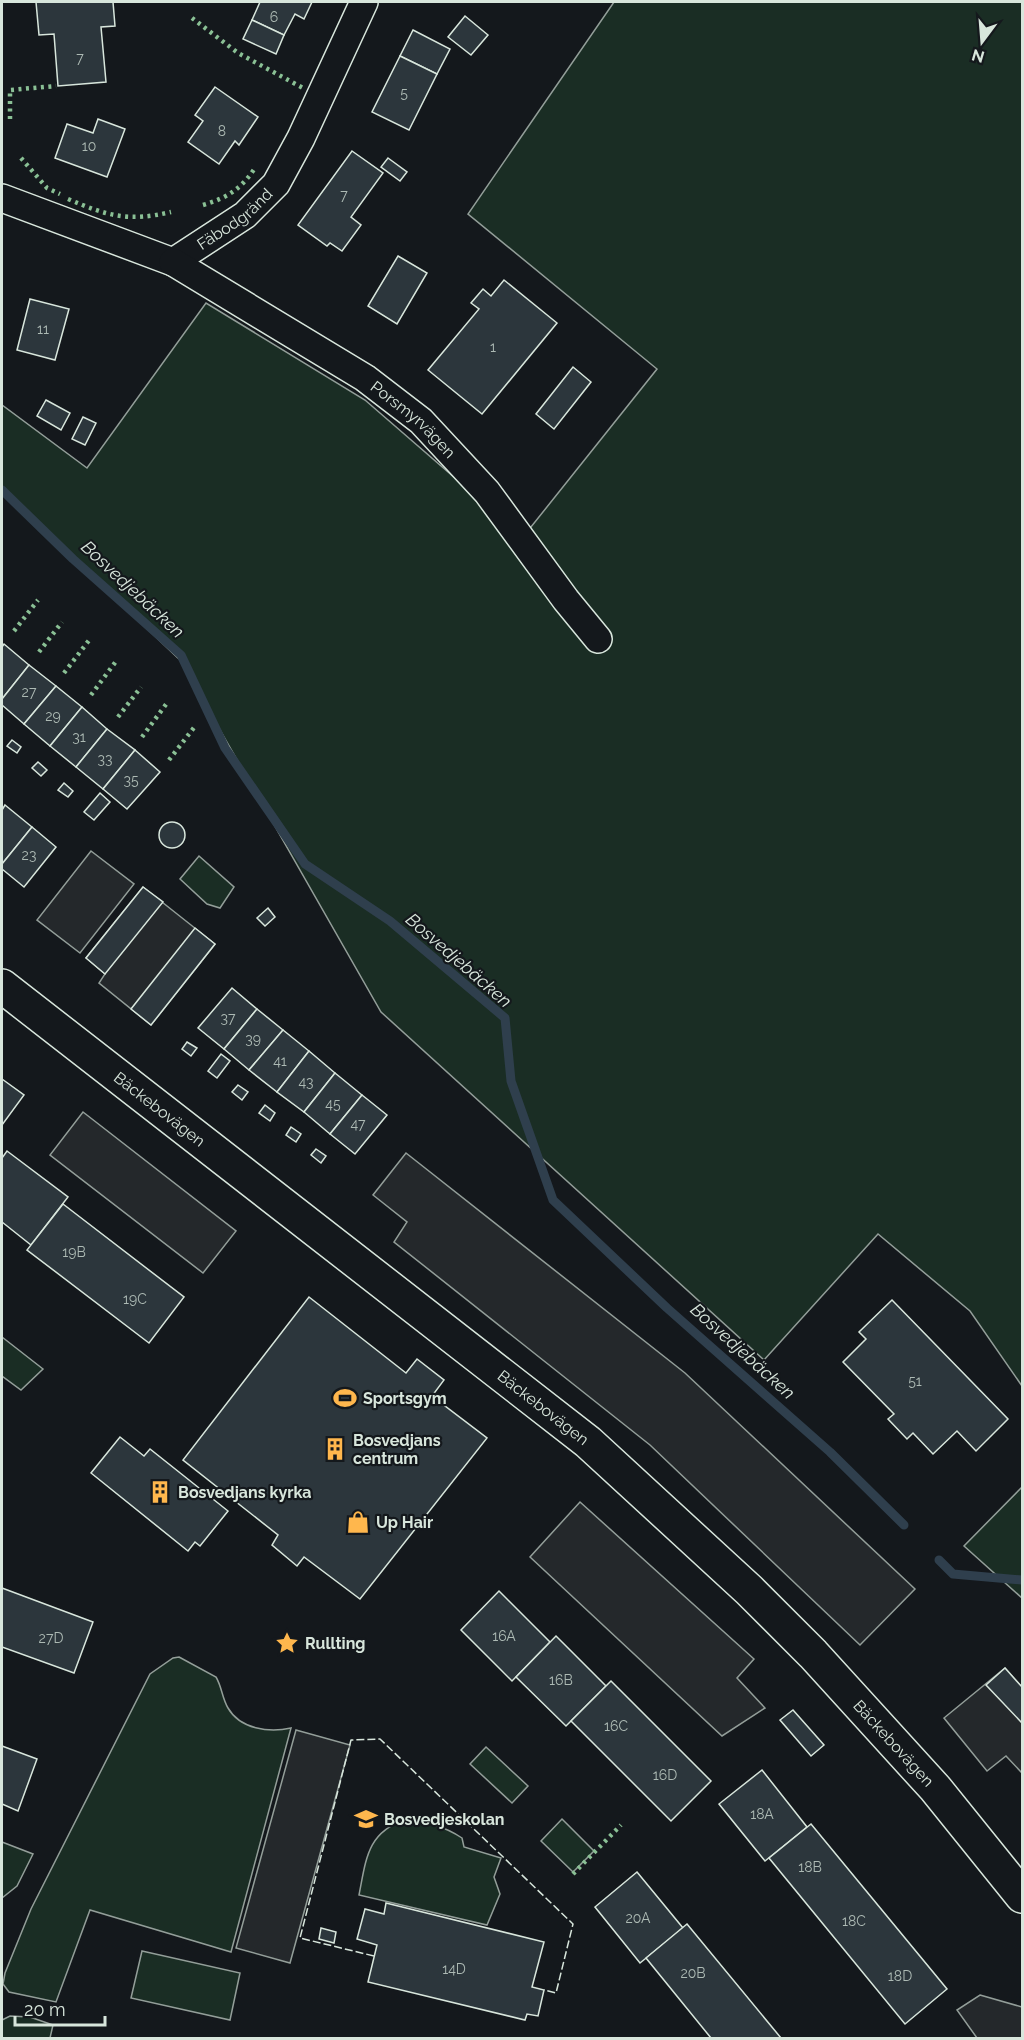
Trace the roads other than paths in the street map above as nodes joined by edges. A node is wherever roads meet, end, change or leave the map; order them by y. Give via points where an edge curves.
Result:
1 (364, 2) edge
2 (2, 198) edge
3 (173, 262) junction
4 (598, 639) dead end
5 (2, 986) edge
6 (1023, 1896) edge

1 - 3 street, Fäbodgränd via 276,184 245,214
2 - 3 street
3 - 4 street, Porsmyrvägen via 365,378 421,421 487,492
5 - 6 street, Bäckebovägen via 588,1442 813,1654 935,1788

